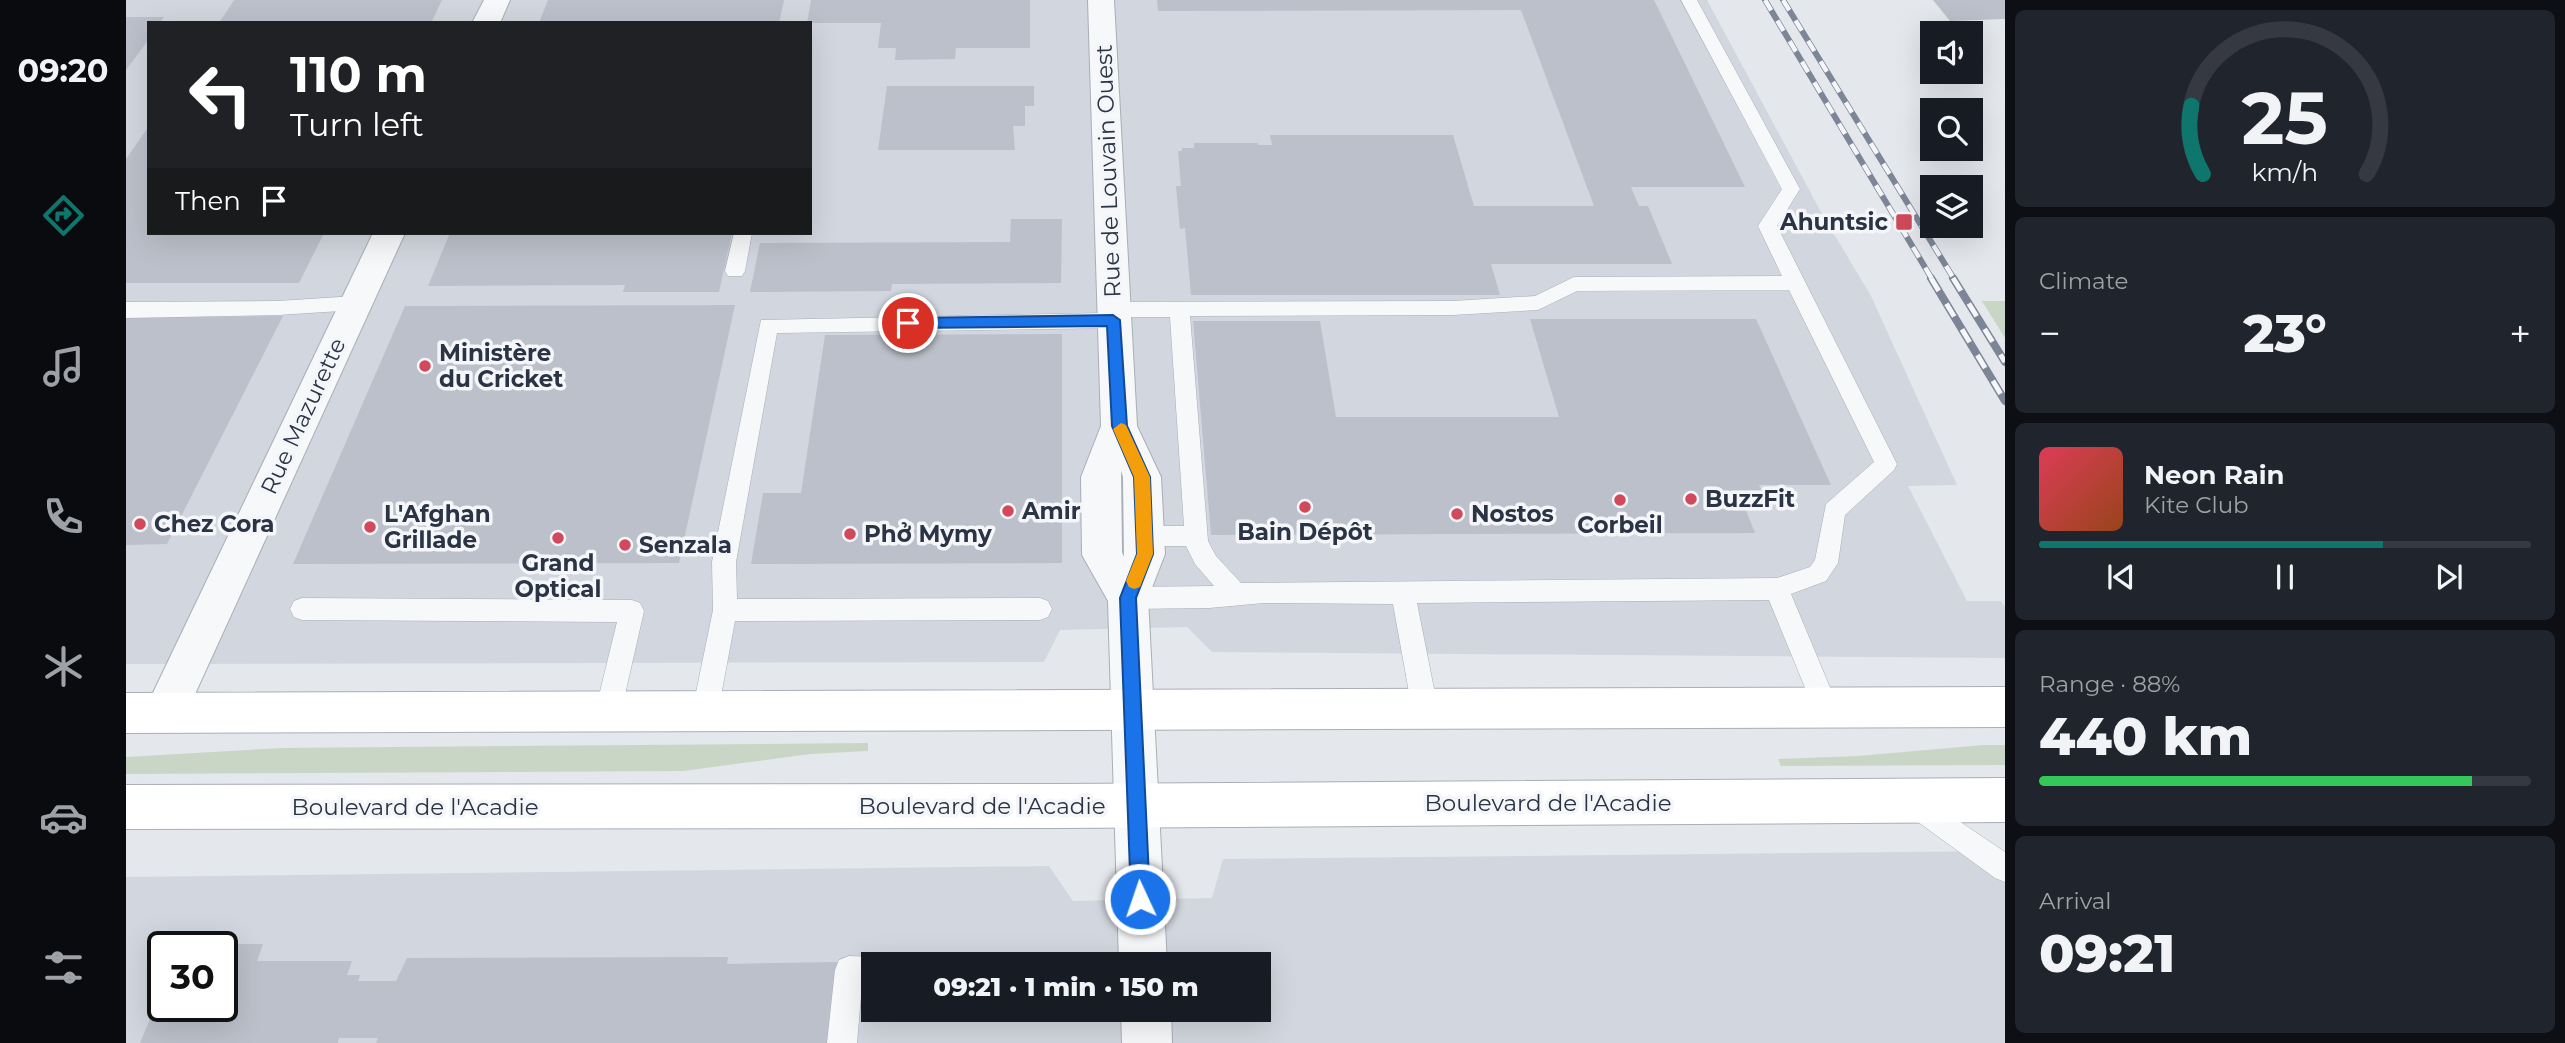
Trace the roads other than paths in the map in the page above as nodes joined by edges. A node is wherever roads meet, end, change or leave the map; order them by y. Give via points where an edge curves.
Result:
1 (497, 0) edge
2 (1101, 0) edge
3 (1689, 0) edge
4 (487, 21) edge
5 (388, 235) edge
6 (743, 235) edge
7 (735, 271) dead end
8 (1795, 283) junction
9 (356, 303) junction
10 (1179, 309) junction
11 (126, 310) edge
12 (1113, 315) junction
13 (1119, 426) junction
14 (1144, 536) junction
15 (1196, 536) junction
16 (1777, 589) junction
17 (1403, 593) junction
18 (1235, 594) junction
19 (1128, 598) junction
20 (302, 609) dead end
21 (1040, 609) dead end
22 (725, 610) junction
23 (2005, 707) edge
24 (1425, 709) junction
25 (1826, 709) junction
26 (1133, 711) junction
27 (608, 712) junction
28 (705, 712) junction
29 (146, 713) edge
30 (2005, 800) edge
31 (1911, 801) junction
32 (1136, 805) junction
33 (126, 807) edge
34 (2005, 868) edge
35 (1142, 952) edge
36 (861, 970) edge
37 (1146, 1022) edge
38 (842, 1043) edge
39 (1147, 1043) edge

1 - 4 street
2 - 12 street, Rue de Louvain Ouest
3 - 8 lane via 1791,189 1767,226
5 - 9 street, Rue Mazurette
6 - 7 lane
8 - 10 lane via 1574,284 1538,303 1453,308
8 - 16 lane via 1886,464 1834,510 1828,560 1818,574
9 - 11 lane
9 - 29 street, Rue Mazurette
10 - 12 lane
10 - 15 lane
12 - 13 street, Rue de Louvain Ouest
12 - 22 lane via 768,325 724,562
13 - 14 street, Rue de Louvain Ouest via 1142,477
13 - 19 street, Rue de Louvain Ouest via 1100,477 1102,555
14 - 15 lane
14 - 19 street, Rue de Louvain Ouest via 1145,554
15 - 18 lane via 1204,561
16 - 17 lane
16 - 25 lane
17 - 18 lane
17 - 24 lane
18 - 19 lane
19 - 26 street, Rue de Louvain Ouest
20 - 27 lane via 632,611
21 - 22 lane
22 - 28 lane
23 - 25 main road
24 - 25 main road
24 - 26 main road
26 - 28 main road
26 - 32 street, Rue de Louvain Ouest
27 - 28 main road
27 - 29 main road
30 - 31 main road, Boulevard de l'Acadie
31 - 32 main road, Boulevard de l'Acadie
31 - 34 lane
32 - 33 main road, Boulevard de l'Acadie
32 - 35 street, Rue de Louvain Ouest
36 - 38 lane via 849,970
37 - 39 street

